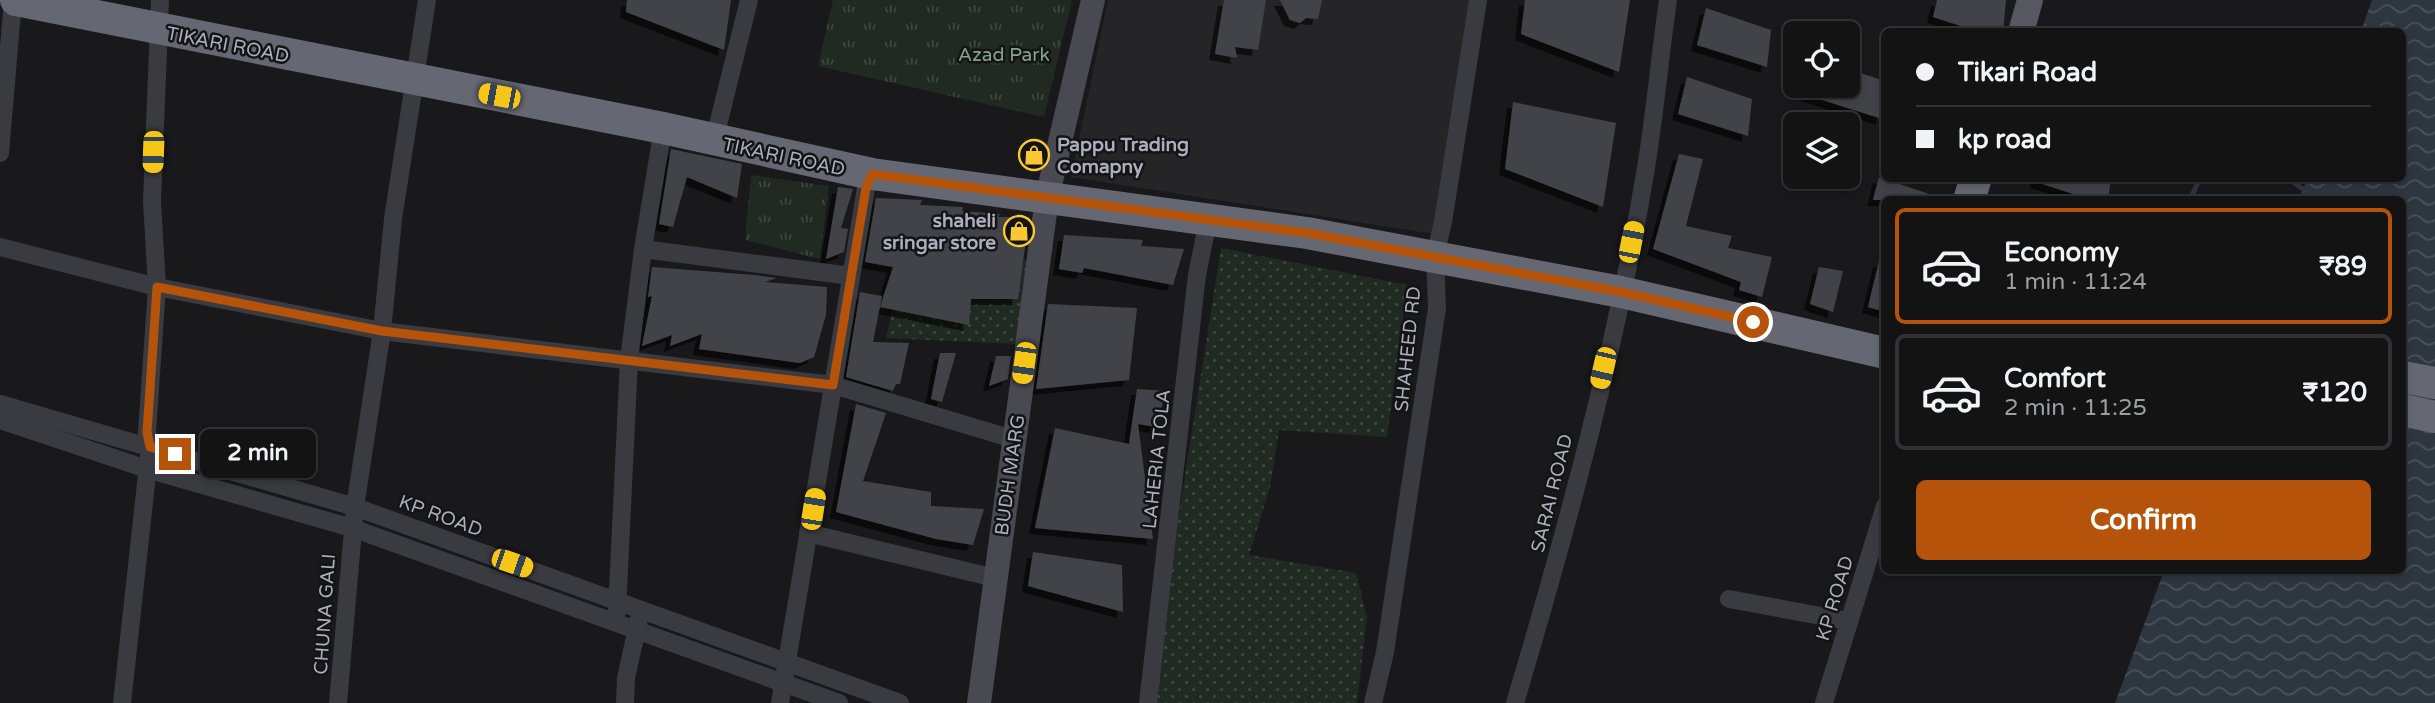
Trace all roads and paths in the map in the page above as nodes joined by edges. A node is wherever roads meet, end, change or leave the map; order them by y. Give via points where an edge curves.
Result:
1 (15, 0) edge
2 (427, 0) edge
3 (749, 0) edge
4 (1093, 0) edge
5 (1478, 0) edge
6 (1668, 0) edge
7 (2030, 0) edge
8 (160, 15) edge
9 (2022, 28) edge
10 (417, 80) junction
11 (663, 128) junction
12 (714, 141) junction
13 (0, 153) edge
14 (872, 174) junction
15 (1047, 198) junction
16 (1208, 221) junction
17 (0, 247) edge
18 (643, 249) junction
19 (1435, 256) junction
20 (851, 276) junction
21 (157, 287) junction
22 (1621, 292) junction
23 (382, 331) junction
24 (1881, 352) edge
25 (629, 360) junction
26 (2406, 378) edge
27 (2435, 383) edge
28 (833, 385) junction
29 (0, 404) edge
30 (2406, 411) edge
31 (2435, 416) edge
32 (0, 421) edge
33 (1013, 439) junction
34 (150, 447) junction
35 (148, 469) junction
36 (355, 507) junction
37 (1881, 518) edge
38 (352, 528) junction
39 (808, 533) junction
40 (995, 578) junction
41 (1729, 599) dead end
42 (617, 600) junction
43 (642, 609) junction
44 (1848, 621) junction
45 (618, 624) junction
46 (637, 631) junction
47 (787, 662) junction
48 (783, 684) junction
49 (122, 703) edge
50 (338, 703) edge
51 (625, 703) edge
52 (780, 703) edge
53 (839, 703) edge
54 (900, 703) edge
55 (979, 703) edge
56 (1148, 703) edge
57 (1373, 703) edge
58 (1515, 703) edge
59 (1824, 703) edge

1 - 8 highway, TIKARI ROAD
1 - 13 street
2 - 10 street, CHUNA GALI
3 - 12 street
4 - 15 street, BUDH MARG
5 - 19 street, SHAHEED RD
6 - 22 street, SARAI ROAD via 1646,168
7 - 9 main road
8 - 10 highway, TIKARI ROAD
8 - 21 street via 152,201
10 - 11 highway, TIKARI ROAD
10 - 23 street, CHUNA GALI via 393,219
11 - 12 highway, TIKARI ROAD
11 - 18 street
12 - 14 highway, TIKARI ROAD
14 - 15 highway, TIKARI ROAD
14 - 20 street
15 - 16 highway, TIKARI ROAD
15 - 33 street, BUDH MARG
16 - 19 highway, TIKARI ROAD
16 - 56 street, LAHERIA TOLA via 1197,275
17 - 21 street
18 - 20 street
18 - 25 street
19 - 22 highway, TIKARI ROAD
19 - 57 street, SHAHEED RD via 1437,308 1385,652
20 - 28 street
21 - 23 street
21 - 34 street via 147,432
22 - 24 highway, TIKARI ROAD
22 - 58 street, SARAI ROAD via 1561,545
23 - 25 street
23 - 36 street, CHUNA GALI
25 - 28 street
25 - 42 street
26 - 27 highway
28 - 33 street
28 - 39 street
29 - 34 street, KP ROAD
30 - 31 highway
32 - 35 street
33 - 40 street, BUDH MARG
34 - 35 street
34 - 36 street, KP ROAD
35 - 38 street
35 - 49 street
36 - 38 street, CHUNA GALI
36 - 42 street, KP ROAD
37 - 44 street, KP ROAD
38 - 45 street
38 - 50 street, CHUNA GALI
39 - 40 street
39 - 47 street
40 - 55 street, BUDH MARG
41 - 44 street
42 - 43 street, KP ROAD
42 - 45 street
43 - 46 street
43 - 47 street, KP ROAD
44 - 59 street, KP ROAD
45 - 46 street
46 - 48 street
46 - 51 street
47 - 48 street
47 - 54 street, KP ROAD
48 - 52 street
48 - 53 street

